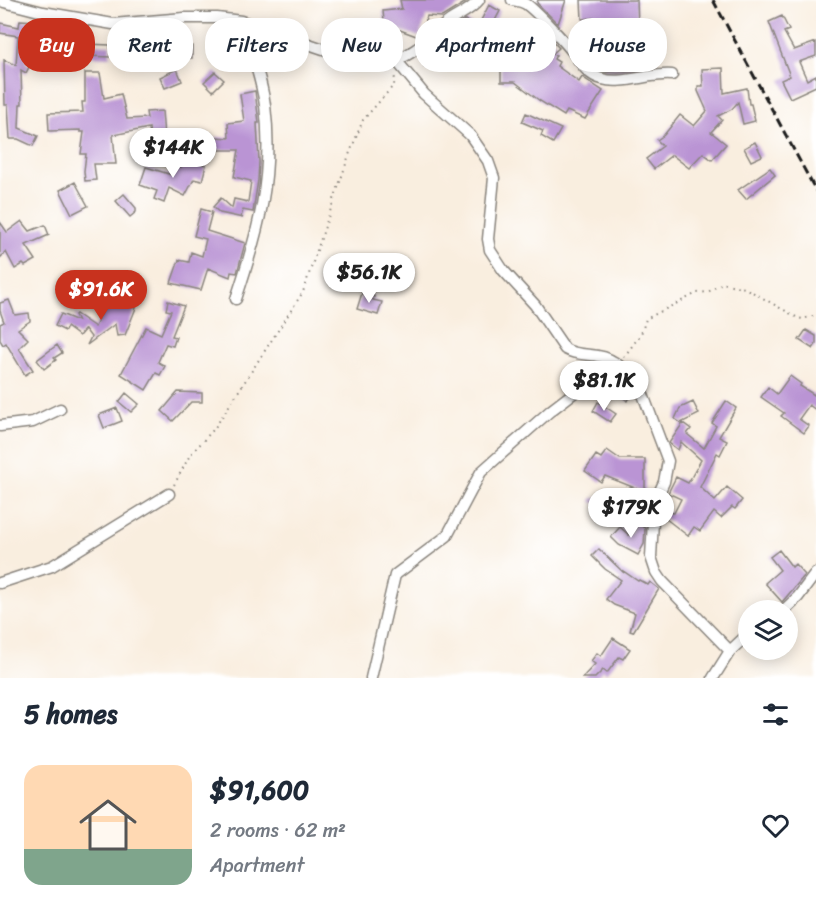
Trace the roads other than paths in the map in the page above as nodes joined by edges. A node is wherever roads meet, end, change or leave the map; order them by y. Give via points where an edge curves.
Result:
1 (479, 0) edge
2 (513, 0) edge
3 (8, 2) edge
4 (205, 18) edge
5 (403, 56) edge
6 (403, 68) edge
7 (257, 72) edge
8 (672, 75) dead end
9 (236, 299) dead end
10 (614, 362) junction
11 (60, 409) dead end
12 (0, 426) edge
13 (169, 494) road end
14 (816, 573) edge
15 (0, 583) edge
16 (795, 600) edge
17 (738, 643) edge
18 (730, 651) junction
19 (371, 678) edge
20 (712, 678) edge

1 - 5 street
2 - 8 street via 529,6 595,76 605,80
3 - 4 street via 113,24
6 - 10 street via 424,94 470,135 488,161 494,178 488,239 503,270 565,349
7 - 9 street via 265,105 264,204
10 - 18 street via 642,392 668,461 654,504 653,566 662,581
10 - 19 street via 550,411 481,472 447,536 395,575
11 - 12 street via 33,423
13 - 15 street via 51,566
14 - 16 street
17 - 18 street
18 - 20 street

